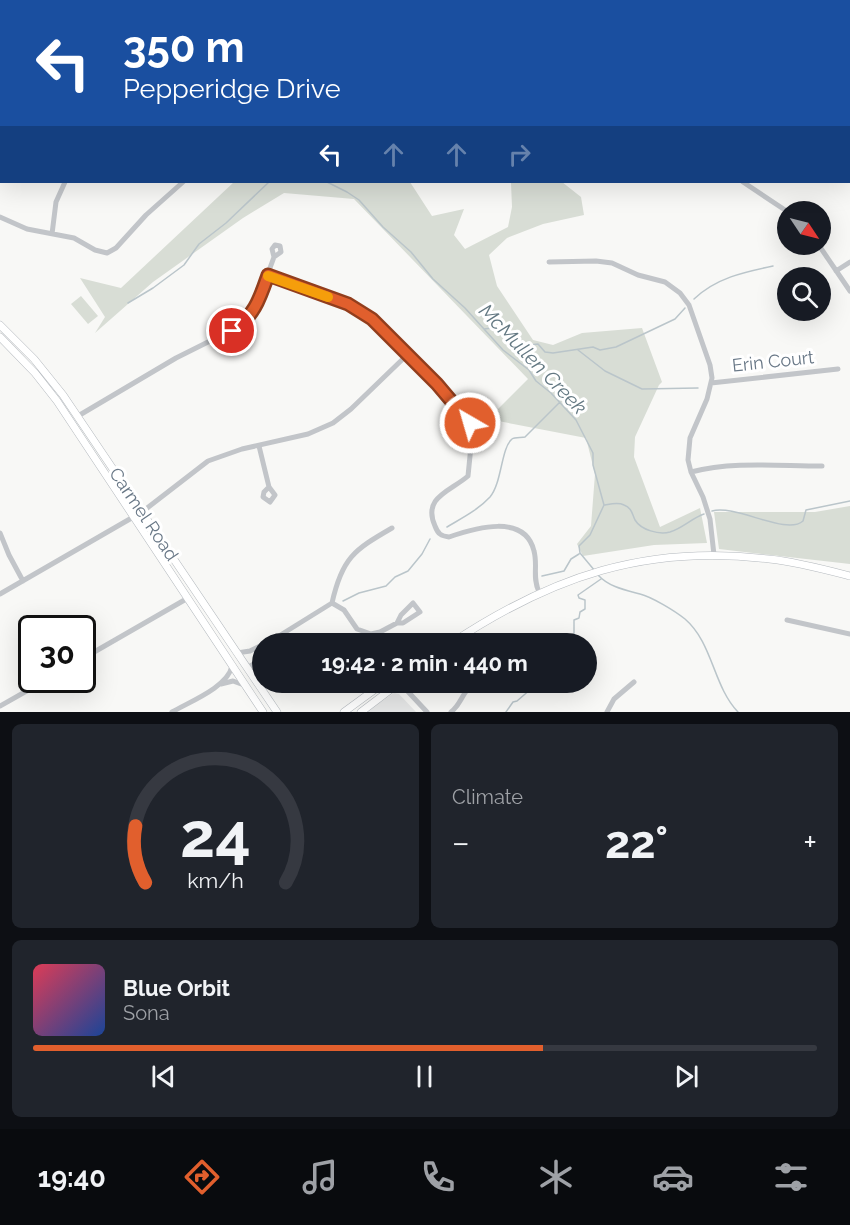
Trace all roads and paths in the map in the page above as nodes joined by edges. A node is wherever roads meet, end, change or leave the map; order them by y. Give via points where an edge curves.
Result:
1 (65, 183) edge
2 (182, 183) edge
3 (745, 183) edge
4 (777, 204) edge
5 (0, 217) edge
6 (52, 234) junction
7 (825, 255) edge
8 (274, 257) dead end
9 (549, 262) dead end
10 (850, 262) edge
11 (836, 271) junction
12 (268, 275) junction
13 (850, 290) edge
14 (0, 325) edge
15 (0, 337) edge
16 (408, 354) junction
17 (838, 369) dead end
18 (711, 383) junction
19 (78, 416) junction
20 (470, 423) dead end
21 (259, 446) junction
22 (471, 446) dead end
23 (822, 466) dead end
24 (691, 472) junction
25 (269, 488) dead end
26 (142, 512) junction
27 (135, 516) junction
28 (392, 528) dead end
29 (0, 533) edge
30 (714, 555) junction
31 (850, 576) edge
32 (23, 581) junction
33 (539, 592) junction
34 (0, 594) edge
35 (188, 598) junction
36 (333, 603) junction
37 (787, 620) dead end
38 (397, 623) dead end
39 (292, 626) junction
40 (284, 633) edge
41 (287, 633) edge
42 (467, 633) edge
43 (850, 634) edge
44 (252, 650) edge
45 (96, 651) edge
46 (237, 653) junction
47 (252, 665) edge
48 (232, 666) junction
49 (247, 668) junction
50 (634, 682) dead end
51 (220, 685) junction
52 (245, 686) junction
53 (23, 693) edge
54 (370, 693) edge
55 (386, 693) edge
56 (408, 693) edge
57 (463, 693) edge
58 (0, 706) edge
59 (454, 711) edge
60 (172, 712) edge
61 (263, 712) edge
62 (277, 712) edge
63 (344, 712) edge
64 (361, 712) edge
65 (427, 712) edge
66 (607, 712) edge

1 - 6 street via 56,202
2 - 6 street via 110,252
3 - 4 street
5 - 6 street via 27,229
7 - 11 street
8 - 12 street
9 - 18 street via 606,262 673,287 691,310 710,365
10 - 11 street
11 - 13 street
12 - 16 street via 361,311
12 - 19 street via 255,309 240,326 176,358
14 - 19 main road, Carmel Road via 42,367
15 - 27 main road, Carmel Road via 50,391
16 - 20 street
16 - 21 street via 333,423 308,434
17 - 18 street, Erin Court
18 - 24 street via 688,445
19 - 26 main road, Carmel Road
21 - 25 street
21 - 26 street via 208,461
22 - 33 street via 468,476 434,502 433,523 442,537 503,525 518,530 533,548 534,579
23 - 24 street via 722,466
24 - 30 street via 706,506
26 - 27 street
26 - 46 main road, Carmel Road
27 - 32 street
27 - 35 main road, Carmel Road
28 - 36 street via 361,546 348,560 338,578
29 - 32 street
30 - 31 main road via 785,561
30 - 33 main road via 611,567
32 - 34 street
33 - 42 main road
35 - 45 street
35 - 48 main road, Carmel Road
36 - 38 street via 365,633 380,632
36 - 39 street
37 - 43 street
39 - 40 street
39 - 41 street
44 - 46 street
46 - 49 main road, Carmel Road
47 - 49 street
48 - 49 main road
48 - 51 street
48 - 52 main road, Carmel Road
49 - 62 main road, Carmel Road
50 - 66 street via 614,699
51 - 52 street via 232,681
51 - 60 street
52 - 61 main road, Carmel Road
53 - 58 street
54 - 63 main road
55 - 64 main road
56 - 65 street
57 - 59 street

